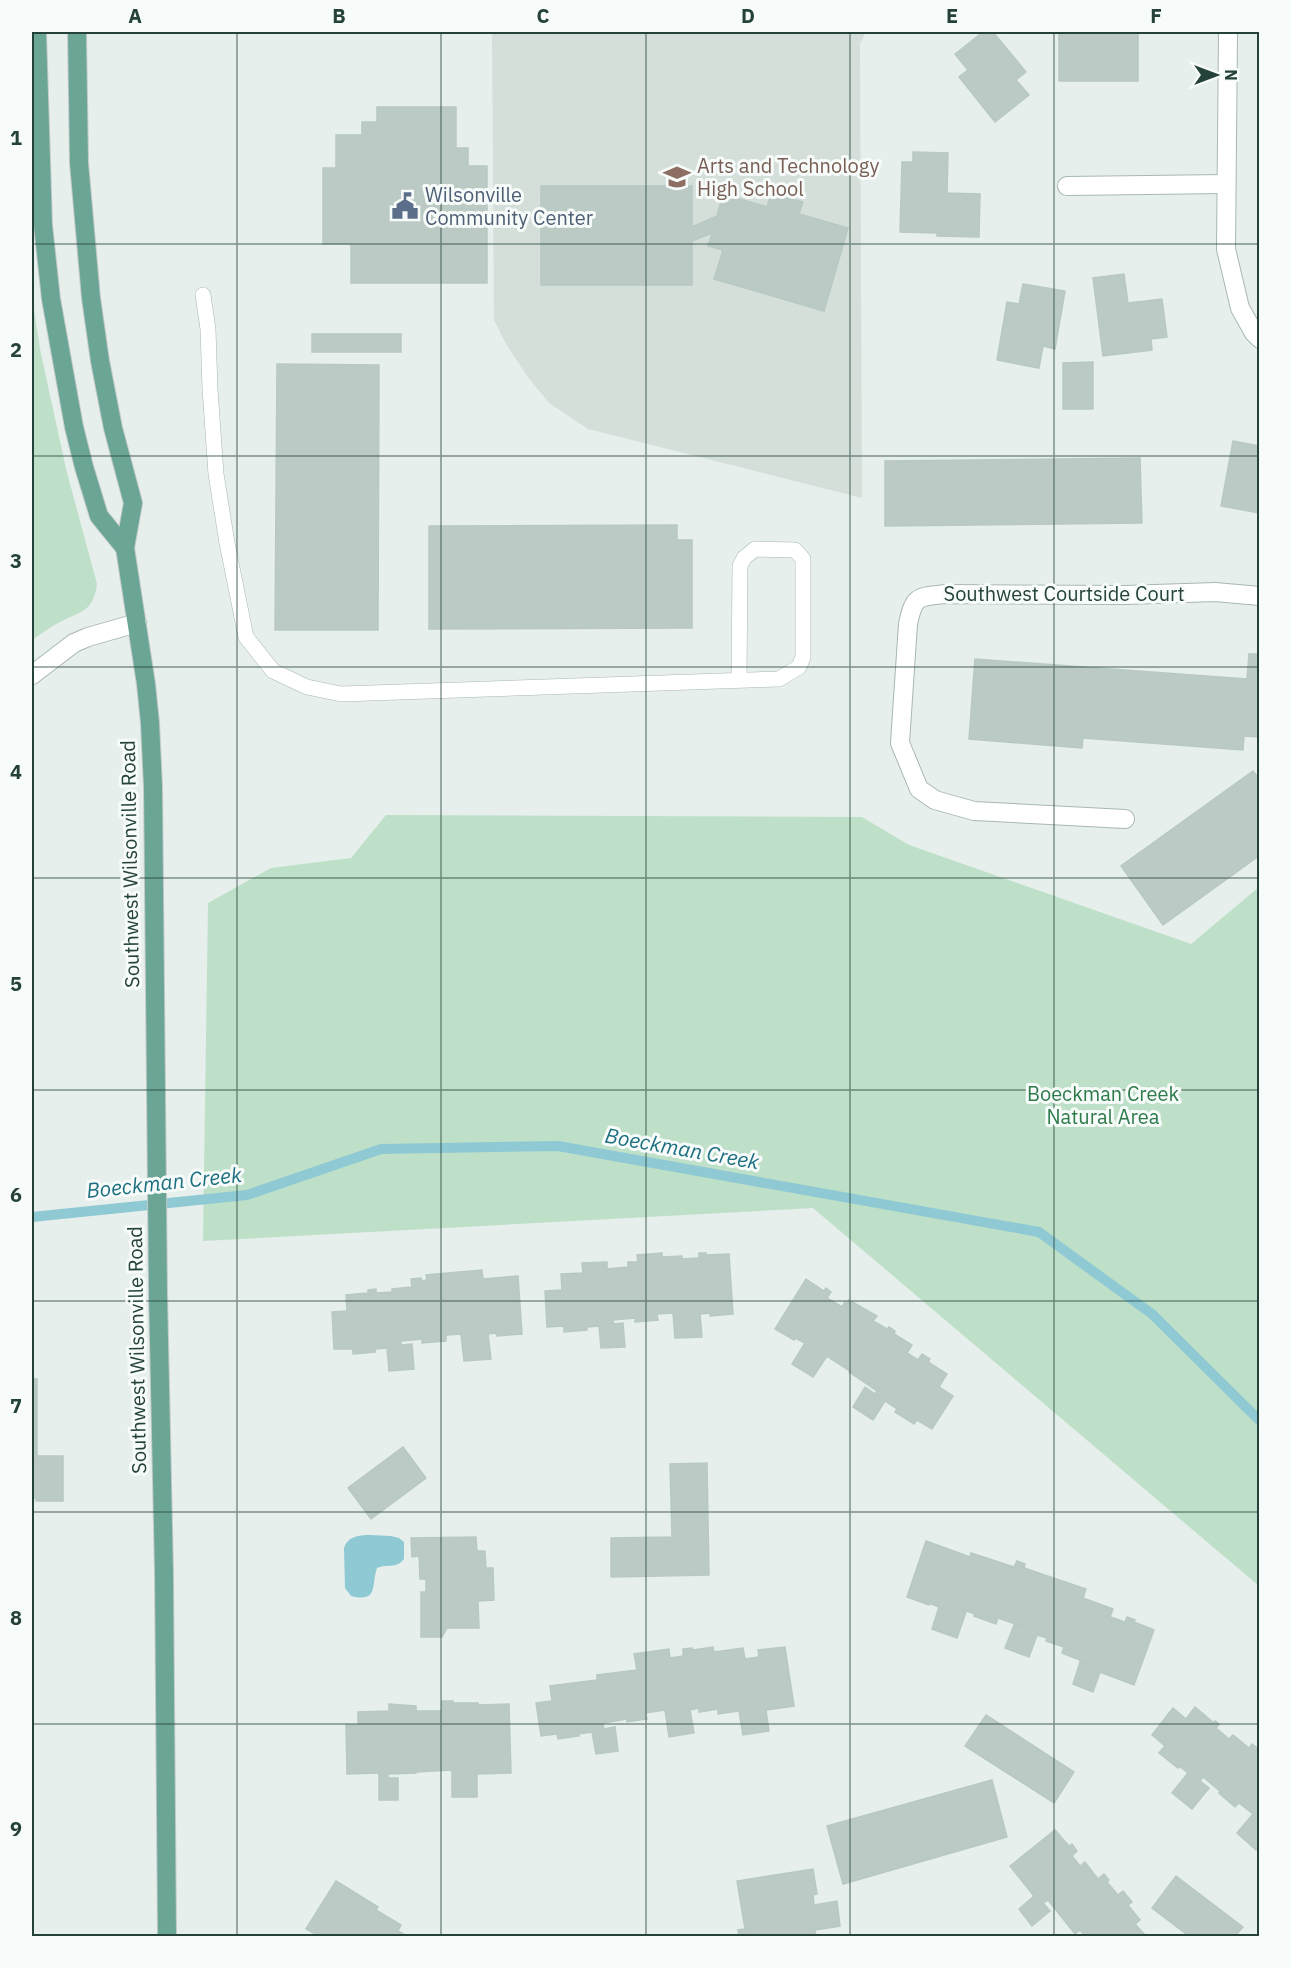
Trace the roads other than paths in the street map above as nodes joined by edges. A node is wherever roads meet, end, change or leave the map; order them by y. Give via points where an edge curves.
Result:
1 (37, 32) edge
2 (77, 32) edge
3 (1228, 32) edge
4 (1226, 184) junction
5 (1066, 186) dead end
6 (203, 295) dead end
7 (1260, 339) edge
8 (125, 548) junction
9 (1260, 596) edge
10 (137, 623) junction
11 (32, 675) edge
12 (739, 680) junction
13 (1125, 819) dead end
14 (167, 1936) edge

1 - 8 main road via 43,225 51,299 87,477 99,516
2 - 8 main road, Southwest Wilsonville Road via 80,163 91,298 113,428 133,503
3 - 4 street
4 - 5 street
4 - 7 street via 1226,249 1240,308
6 - 12 lane via 216,474 227,543 246,637 273,671 307,687 340,694
8 - 10 main road, Southwest Wilsonville Road
9 - 13 street, Southwest Courtside Court via 1215,592 946,594 924,596 912,606 900,743 919,789 935,800 974,811
10 - 11 street via 74,643
10 - 14 main road, Southwest Wilsonville Road via 150,723 153,787
12 - 12 lane via 779,679 799,667 803,657 803,559 795,550 756,549 740,566

